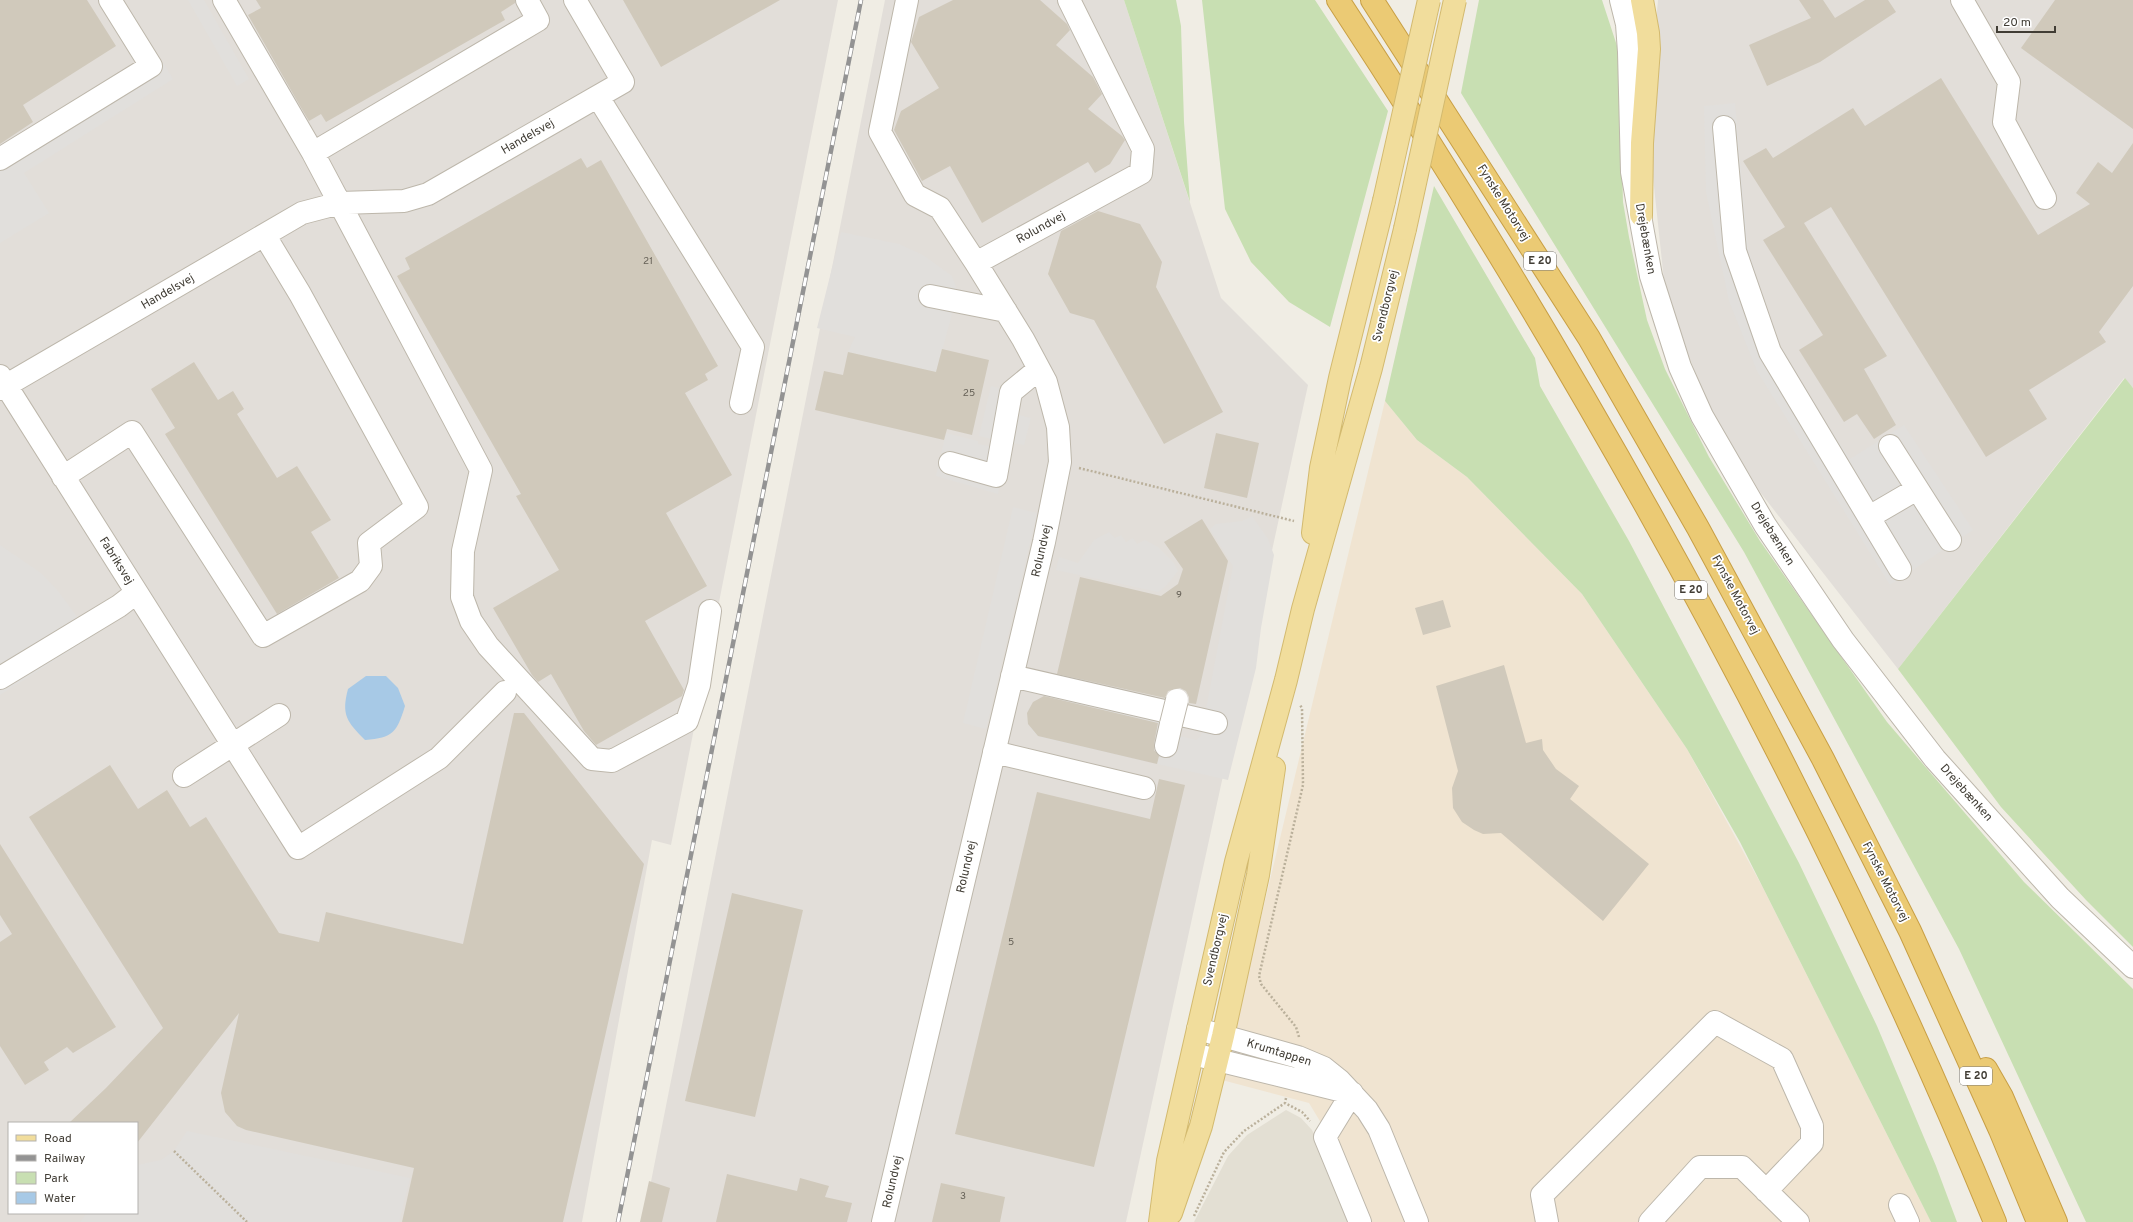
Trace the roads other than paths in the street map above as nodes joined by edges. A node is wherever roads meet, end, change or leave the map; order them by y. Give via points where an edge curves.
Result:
1 (110, 0) edge
2 (527, 0) edge
3 (575, 0) edge
4 (906, 0) edge
5 (1068, 0) edge
6 (1338, 0) edge
7 (1372, 0) edge
8 (1429, 0) edge
9 (1456, 0) edge
10 (227, 1) edge
11 (1626, 1) edge
12 (1956, 2) edge
13 (598, 97) junction
14 (1724, 127) dead end
15 (313, 153) junction
16 (0, 159) edge
17 (2045, 198) dead end
18 (340, 203) junction
19 (1641, 215) joint
20 (265, 236) junction
21 (976, 263) junction
22 (930, 296) dead end
23 (1006, 311) junction
24 (1039, 369) junction
25 (2, 383) edge
26 (741, 402) dead end
27 (1890, 446) dead end
28 (950, 463) dead end
29 (63, 476) junction
30 (1917, 489) junction
31 (1869, 517) junction
32 (1950, 540) dead end
33 (1900, 569) dead end
34 (136, 592) junction
35 (1303, 609) junction
36 (710, 612) dead end
37 (1012, 676) junction
38 (0, 678) edge
39 (1286, 680) junction
40 (505, 692) dead end
41 (1177, 700) dead end
42 (279, 715) dead end
43 (1216, 723) dead end
44 (231, 746) junction
45 (1166, 746) dead end
46 (994, 752) junction
47 (184, 776) dead end
48 (1144, 788) dead end
49 (1910, 931) junction
50 (2133, 967) edge
51 (1198, 1029) junction
52 (1222, 1036) junction
53 (1193, 1054) junction
54 (1217, 1060) junction
55 (1352, 1093) junction
56 (1766, 1191) junction
57 (1992, 1217) edge
58 (883, 1222) edge
59 (1160, 1222) edge
60 (1168, 1222) edge
61 (1360, 1222) edge
62 (1417, 1222) edge
63 (1547, 1222) edge
64 (1650, 1222) edge
65 (1798, 1222) edge
66 (2038, 1222) edge
67 (2056, 1222) edge

1 - 16 street via 151,66
2 - 15 street via 538,20
3 - 13 street, Handelsvej via 623,82
4 - 21 street via 880,132 915,195 940,208
5 - 21 street, Rolundvej via 1143,149 1141,174
6 - 57 highway, E 20 via 1455,184 1559,355 1726,654 1835,866 1936,1083
7 - 49 highway, Fynske Motorvej / E 20 via 1589,338 1679,494 1823,759
8 - 35 main road, Svendborgvej, bridge via 1321,468
9 - 35 main road, Svendborgvej, bridge via 1371,368
10 - 15 street
11 - 19 main road via 1648,33
12 - 17 street via 2009,82 2004,122
13 - 18 street, Handelsvej via 428,194 404,201
13 - 26 street via 753,347
14 - 31 street via 1736,251 1770,352
15 - 18 street
18 - 20 street, Handelsvej via 302,213
18 - 36 street via 481,470 463,551 462,597 471,621 488,646 592,759 612,761 687,721 699,685
19 - 50 street, Drejebænken via 1651,276 1680,367 1702,416 1765,525 1843,640 1935,759 2060,898
20 - 25 street, Handelsvej
20 - 29 street via 300,294 417,507 369,543 371,566 360,581 263,636 132,432
21 - 23 street, Rolundvej
22 - 23 street
23 - 24 street, Rolundvej
24 - 28 street via 1011,392 996,476
24 - 37 street, Rolundvej via 1046,382 1058,427 1060,462
25 - 29 street, Fabriksvej
27 - 30 street
29 - 34 street, Fabriksvej
30 - 31 street
30 - 32 street
31 - 33 street
34 - 38 street via 119,606
34 - 44 street, Fabriksvej
35 - 39 main road, Svendborgvej
37 - 43 street
37 - 46 street, Rolundvej
39 - 51 main road, Svendborgvej via 1236,862
39 - 52 main road, Svendborgvej via 1258,875
40 - 44 street, Fabriksvej via 439,758 298,848
41 - 45 street, bridge
42 - 44 street
44 - 47 street
46 - 48 street
46 - 58 street, Rolundvej
49 - 66 highway, Fynske Motorvej / E 20 via 2000,1130
49 - 67 highway via 2002,1097
51 - 52 street, Krumtappen
51 - 53 main road, Svendborgvej
52 - 54 main road, Svendborgvej
52 - 55 street, Krumtappen via 1298,1057 1324,1068
53 - 54 street, Krumtappen
53 - 59 main road, Svendborgvej via 1168,1161
54 - 55 street, Krumtappen
54 - 60 main road, Svendborgvej via 1201,1126
55 - 61 street via 1325,1137
55 - 62 street, Krumtappen via 1379,1129
56 - 63 street via 1812,1143 1812,1126 1782,1059 1715,1022 1542,1195
56 - 64 street via 1742,1167 1700,1167
56 - 65 street

